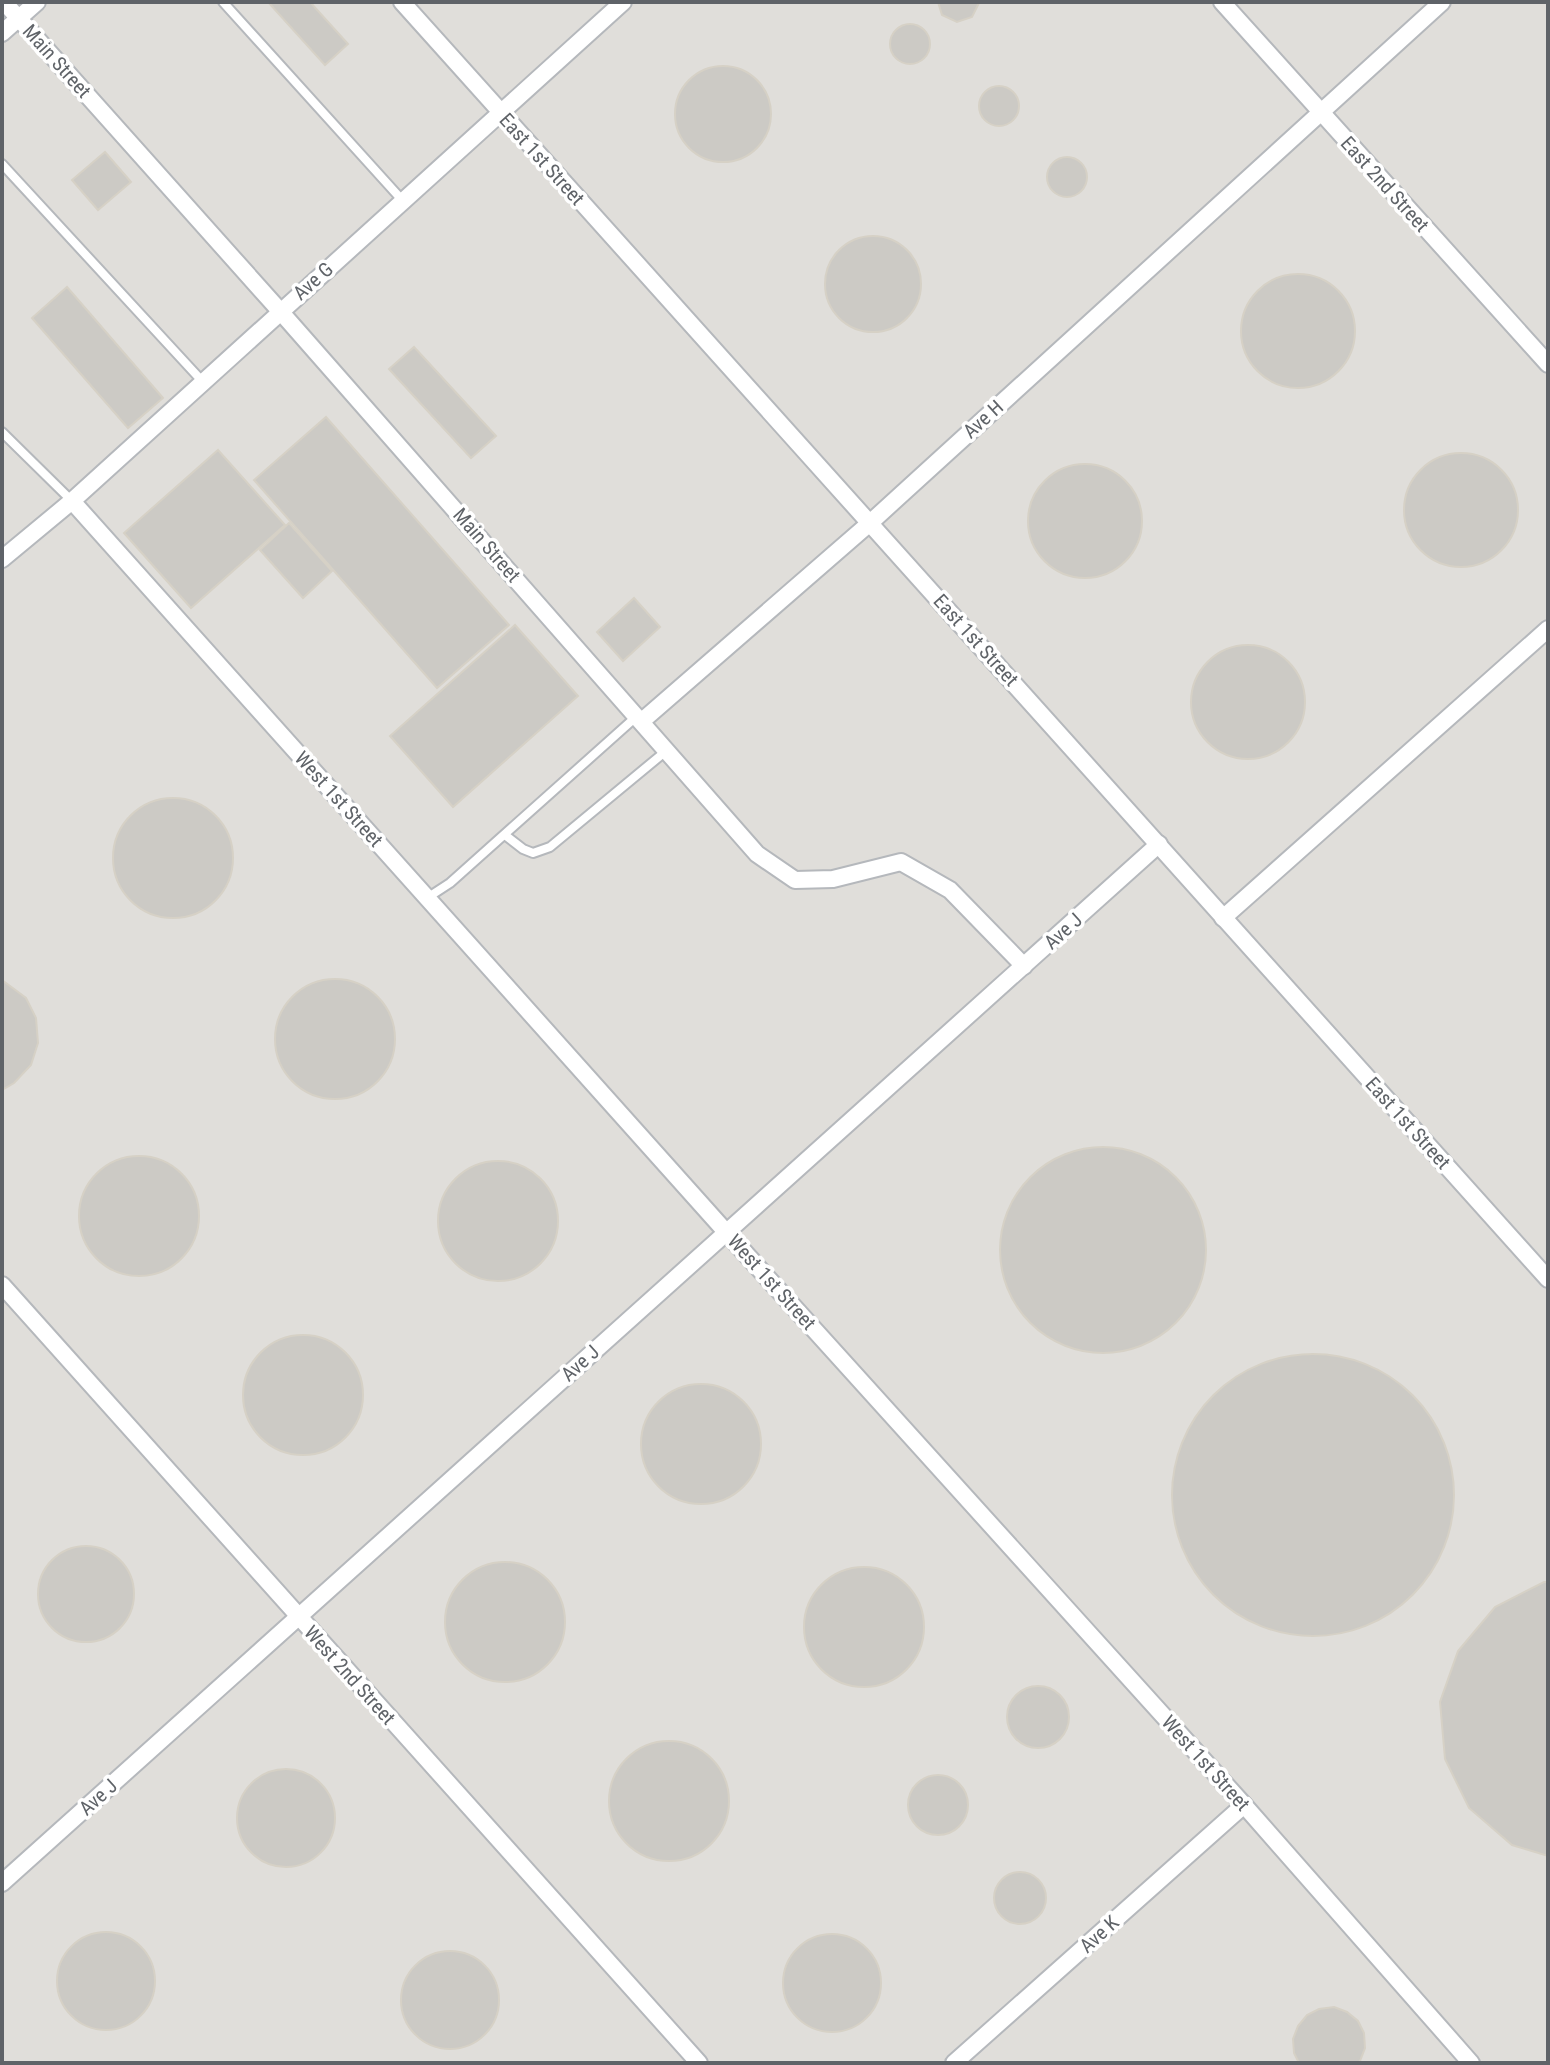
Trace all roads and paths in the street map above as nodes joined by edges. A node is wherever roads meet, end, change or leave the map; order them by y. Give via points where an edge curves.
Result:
1 (4, 2) edge
2 (37, 2) edge
3 (223, 2) edge
4 (402, 2) edge
5 (623, 2) edge
6 (1222, 2) edge
7 (1442, 2) edge
8 (19, 18) junction
9 (2, 33) edge
10 (500, 113) junction
11 (1320, 113) junction
12 (2, 164) edge
13 (403, 201) junction
14 (280, 311) junction
15 (1548, 364) edge
16 (203, 382) junction
17 (2, 432) edge
18 (72, 501) junction
19 (871, 522) junction
20 (2, 559) edge
21 (1548, 629) edge
22 (640, 719) junction
23 (667, 750) junction
24 (505, 835) junction
25 (1159, 844) junction
26 (427, 898) junction
27 (1223, 918) junction
28 (1024, 966) junction
29 (726, 1232) junction
30 (1548, 1279) edge
31 (2, 1285) edge
32 (298, 1617) junction
33 (1244, 1805) junction
34 (2, 1883) edge
35 (699, 2063) edge
36 (954, 2063) edge
37 (1471, 2063) edge

1 - 8 street, Main Street
2 - 8 street
3 - 13 lane
4 - 10 street, East 1st Street
5 - 10 street, Ave G
6 - 11 street, East 2nd Street
7 - 11 street, Ave H
8 - 9 street
8 - 14 street, Main Street
10 - 13 street, Ave G
10 - 19 street, East 1st Street
11 - 15 street, East 2nd Street
11 - 19 street, Ave H
12 - 16 lane
13 - 14 street, Ave G
14 - 16 street, Ave G
14 - 22 street, Main Street
16 - 18 street, Ave G
17 - 18 lane
18 - 20 street, Ave G
18 - 26 street, West 1st Street
19 - 22 street, Ave H
19 - 25 street, East 1st Street
21 - 27 street
22 - 23 street, Main Street
22 - 24 lane
23 - 24 lane via 550,847 533,853
23 - 28 street, Main Street via 757,854 795,880 833,879 901,862 950,890
24 - 26 lane
25 - 27 street, East 1st Street
25 - 28 street, Ave J
26 - 29 street, West 1st Street
27 - 30 street, East 1st Street
28 - 29 street, Ave J
29 - 32 street, Ave J
29 - 33 street, West 1st Street
31 - 32 street, West 2nd Street
32 - 34 street, Ave J
32 - 35 street, West 2nd Street
33 - 36 street, Ave K
33 - 37 street, West 1st Street

